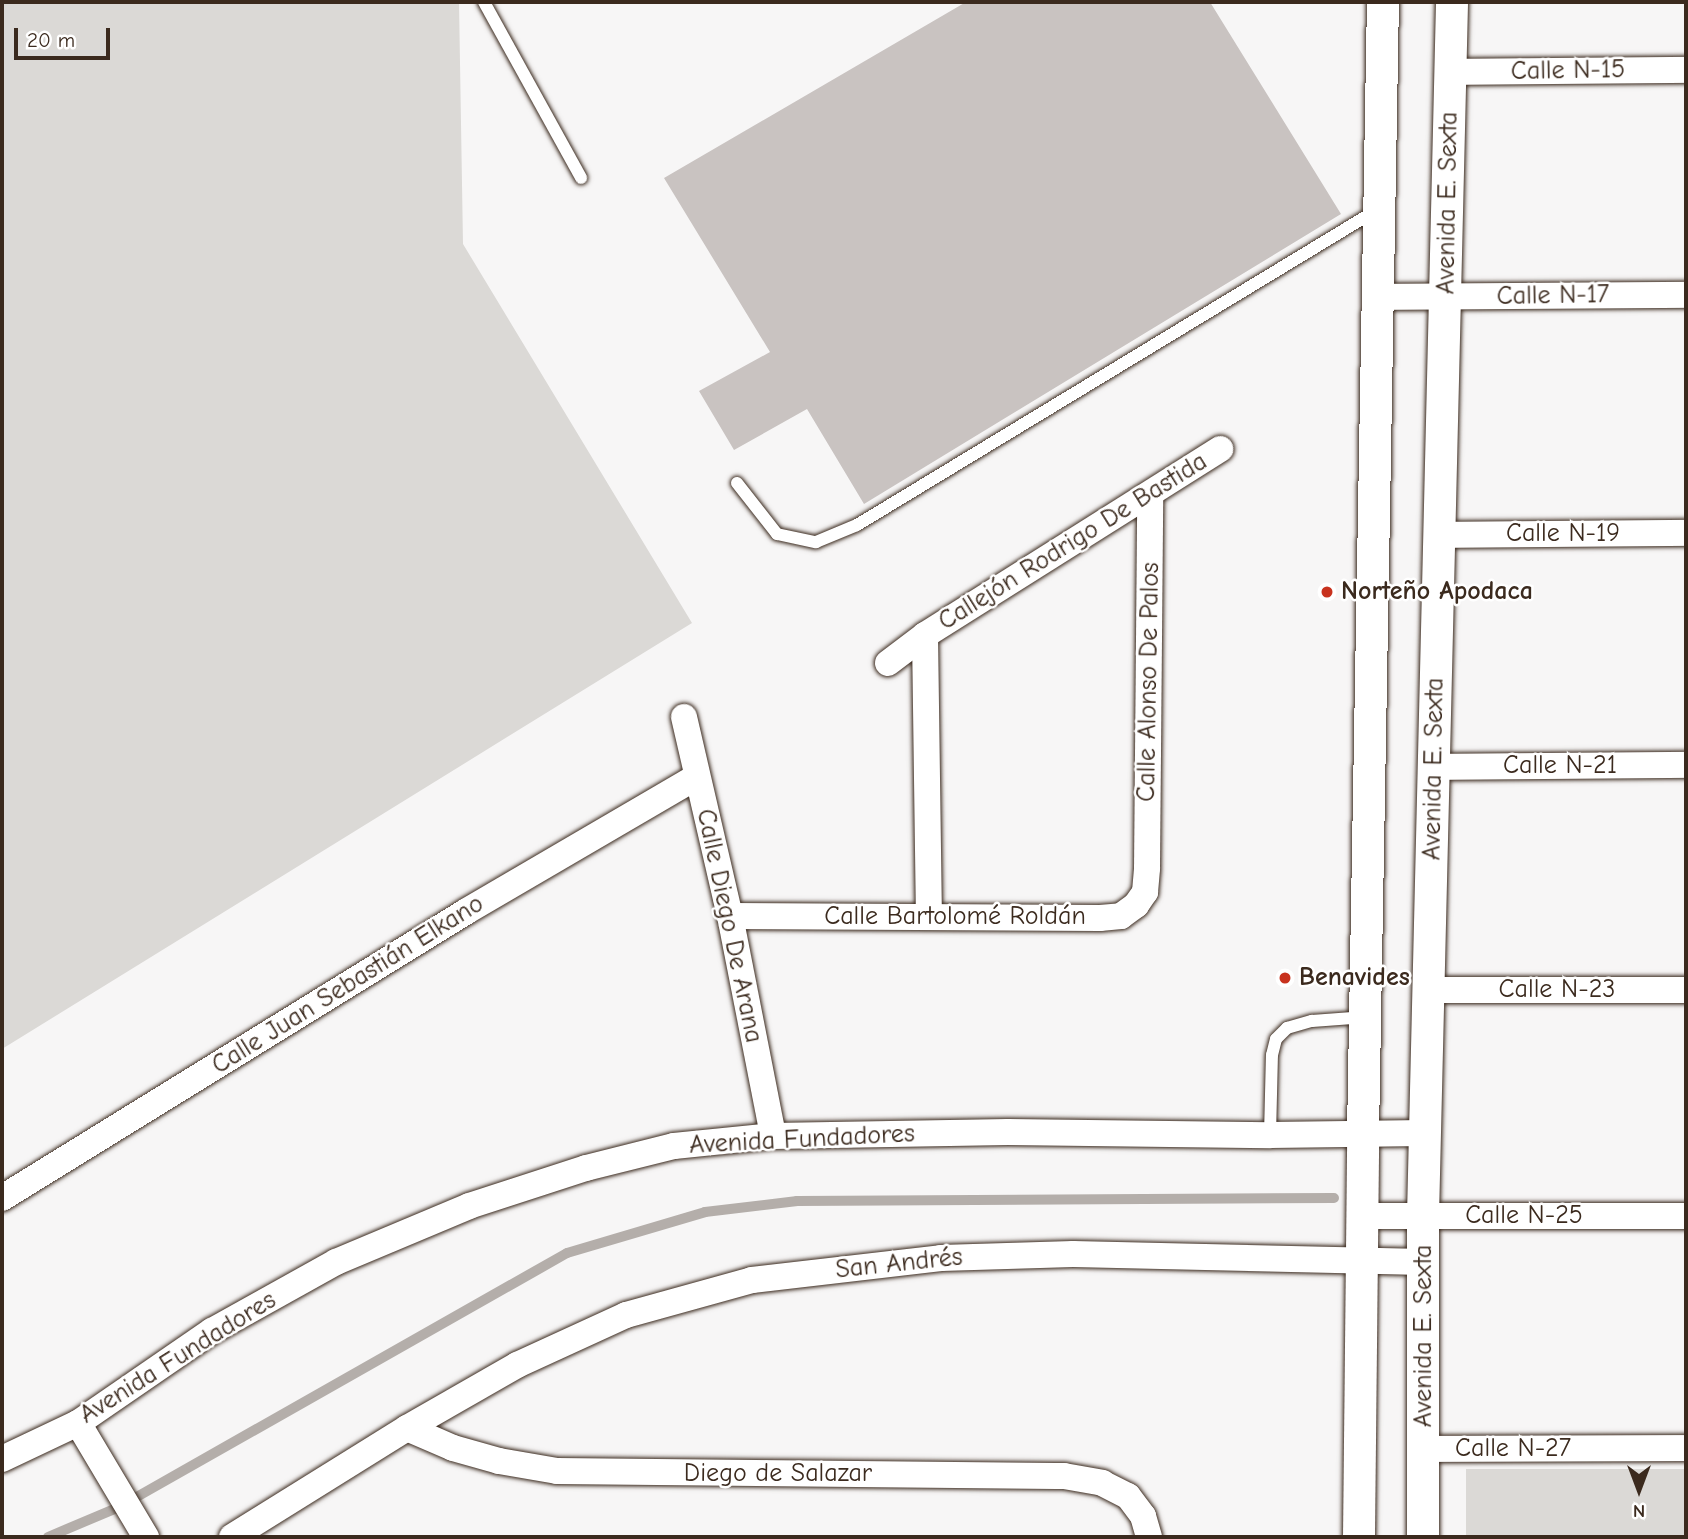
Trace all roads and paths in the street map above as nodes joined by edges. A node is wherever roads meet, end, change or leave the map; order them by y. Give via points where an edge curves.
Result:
1 (484, 2) edge
2 (1383, 2) edge
3 (1452, 2) edge
4 (1686, 70) edge
5 (1450, 72) junction
6 (581, 178) dead end
7 (1379, 208) junction
8 (1686, 295) edge
9 (1377, 297) junction
10 (1446, 297) junction
11 (1220, 449) dead end
12 (737, 483) dead end
13 (1150, 495) junction
14 (1686, 533) edge
15 (1439, 535) junction
16 (925, 635) junction
17 (888, 663) dead end
18 (684, 717) dead end
19 (1686, 765) edge
20 (1434, 767) junction
21 (696, 777) junction
22 (1147, 867) joint
23 (730, 916) junction
24 (929, 918) junction
25 (1428, 990) junction
26 (1686, 990) edge
27 (1367, 1017) junction
28 (1425, 1133) junction
29 (1363, 1134) junction
30 (1270, 1135) junction
31 (773, 1136) junction
32 (2, 1198) edge
33 (1362, 1216) junction
34 (1423, 1216) junction
35 (1686, 1216) edge
36 (1363, 1261) junction
37 (1424, 1262) junction
38 (78, 1423) junction
39 (407, 1428) junction
40 (1686, 1448) edge
41 (1423, 1449) junction
42 (2, 1459) edge
43 (1146, 1526) edge
44 (146, 1537) edge
45 (232, 1537) edge
46 (1359, 1537) edge
47 (1423, 1537) edge

1 - 6 lane
2 - 7 street
3 - 5 street, Avenida E. Sexta
4 - 5 street, Calle N-15
5 - 10 street, Avenida E. Sexta
7 - 9 street
7 - 12 lane via 847,529 817,542 777,534
8 - 10 street, Calle N-17
9 - 10 street, Calle N-17
9 - 27 street
10 - 15 street, Avenida E. Sexta
11 - 13 street, Callejón Rodrigo De Bastida
13 - 16 street, Callejón Rodrigo De Bastida
13 - 22 street, Calle Alonso De Palos
14 - 15 street, Calle N-19
15 - 20 street, Avenida E. Sexta
16 - 17 street, Callejón Rodrigo De Bastida
16 - 24 street
18 - 21 street, Calle Diego De Arana
19 - 20 street, Calle N-21
20 - 25 street, Avenida E. Sexta
21 - 23 street, Calle Diego De Arana
21 - 32 street, Calle Juan Sebastián Elkano via 467,911
22 - 24 street, Calle Bartolomé Roldán via 1144,892 1121,916
23 - 24 street, Calle Bartolomé Roldán
23 - 31 street, Calle Diego De Arana
25 - 26 street, Calle N-23
25 - 28 street, Avenida E. Sexta
27 - 29 street
27 - 30 lane via 1287,1027 1276,1039
28 - 29 street, Avenida Fundadores
28 - 34 street, Avenida E. Sexta
29 - 30 street, Avenida Fundadores
29 - 33 street
30 - 31 street, Avenida Fundadores via 1008,1132
31 - 38 street, Avenida Fundadores via 674,1146 586,1168 470,1206 313,1275 212,1331
33 - 34 street, Calle N-25
33 - 36 street
34 - 35 street, Calle N-25
34 - 37 street, Avenida E. Sexta
36 - 37 street, San Andrés
36 - 39 street, San Andrés via 1059,1254 941,1258 752,1280 626,1315 517,1365
36 - 46 street
37 - 41 street, Avenida E. Sexta
38 - 42 street, Avenida Fundadores
38 - 44 street
39 - 43 street, Diego de Salazar via 453,1448 557,1471 1064,1476 1102,1483 1128,1496
39 - 45 street
40 - 41 street, Calle N-27
41 - 47 street, Avenida E. Sexta

